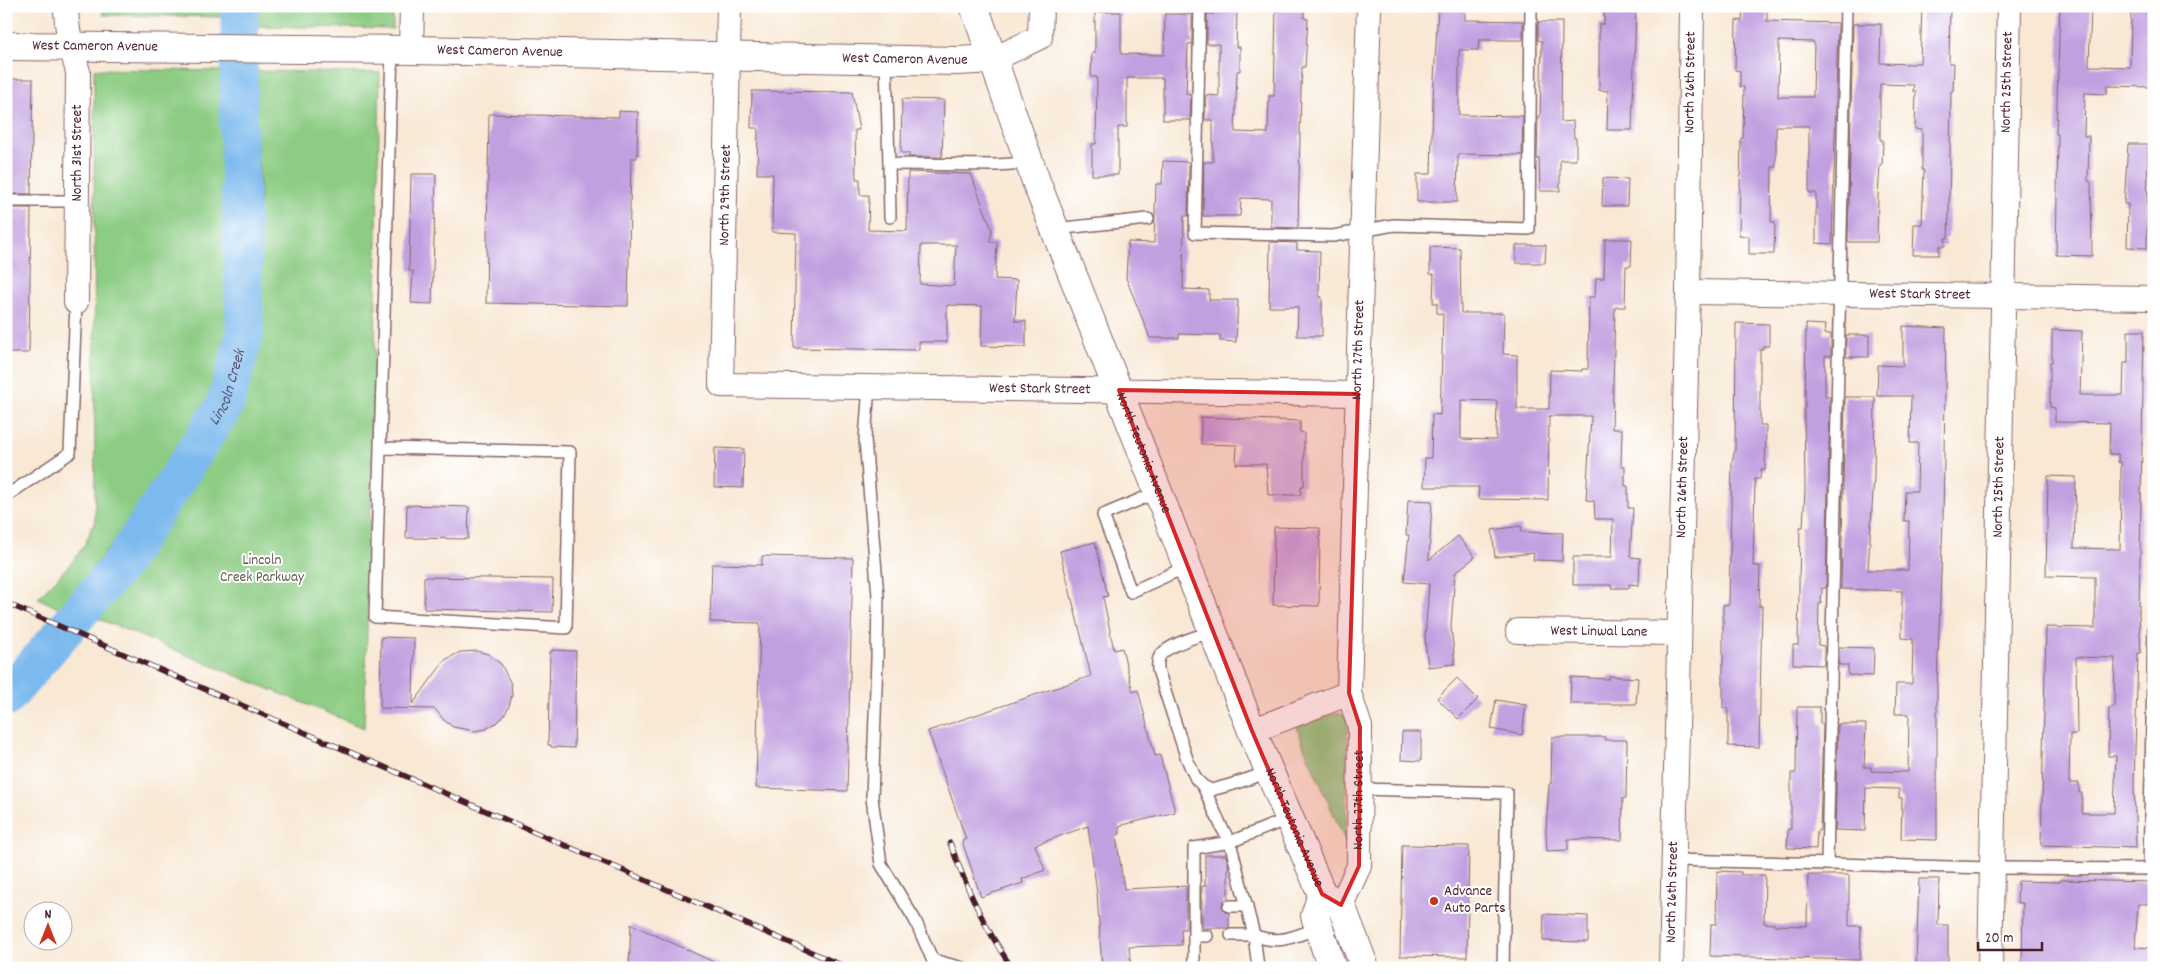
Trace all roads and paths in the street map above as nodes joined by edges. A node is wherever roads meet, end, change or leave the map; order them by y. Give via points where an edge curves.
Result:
1 (66, 6) edge
2 (412, 6) edge
3 (729, 6) edge
4 (974, 6) edge
5 (1041, 6) edge
6 (1200, 6) edge
7 (1368, 6) edge
8 (1531, 6) edge
9 (1692, 6) edge
10 (1846, 6) edge
11 (2009, 6) edge
12 (6, 46) edge
13 (71, 47) junction
14 (401, 50) junction
15 (729, 56) junction
16 (886, 59) junction
17 (994, 59) junction
18 (1030, 163) junction
19 (889, 164) junction
20 (6, 201) edge
21 (77, 201) junction
22 (890, 217) dead end
23 (1148, 219) dead end
24 (1055, 229) junction
25 (1363, 232) junction
26 (1688, 292) junction
27 (1841, 293) junction
28 (2003, 296) junction
29 (2154, 298) edge
30 (76, 302) joint
31 (721, 384) joint
32 (869, 386) junction
33 (1119, 390) junction
34 (1358, 394) junction
35 (380, 448) junction
36 (1158, 492) junction
37 (6, 496) edge
38 (1188, 566) junction
39 (2154, 627) edge
40 (1212, 631) junction
41 (1518, 631) dead end
42 (1679, 633) junction
43 (1349, 693) junction
44 (1252, 732) junction
45 (1269, 772) junction
46 (1203, 786) junction
47 (1360, 789) junction
48 (1290, 818) junction
49 (1230, 842) junction
50 (1674, 860) junction
51 (1827, 864) junction
52 (1992, 868) junction
53 (2151, 869) edge
54 (1228, 879) dead end
55 (1241, 879) junction
56 (1332, 900) junction
57 (1194, 906) junction
58 (1206, 906) dead end
59 (1229, 906) dead end
60 (1247, 906) junction
61 (1319, 928) junction
62 (1231, 935) dead end
63 (1254, 935) junction
64 (1194, 936) junction
65 (1207, 936) dead end
66 (934, 964) edge
67 (963, 968) edge
68 (1194, 968) edge
69 (1258, 968) edge
70 (1332, 968) edge
71 (1366, 968) edge
72 (1503, 968) edge
73 (1672, 968) edge
74 (1990, 968) edge

1 - 13 street, North 31st Street
2 - 14 street
3 - 15 street, North 29th Street
4 - 17 main road, North Teutonia Avenue
5 - 17 street via 1040,37
6 - 25 lane via 1195,233 1332,236
7 - 25 street, North 27th Street
8 - 25 lane via 1529,229 1394,225
9 - 26 street, North 26th Street
10 - 27 lane
11 - 28 street, North 25th Street
12 - 13 main road, West Cameron Avenue
13 - 14 main road, West Cameron Avenue
13 - 21 street, North 31st Street via 78,72
14 - 15 main road, West Cameron Avenue
14 - 35 lane
15 - 16 main road, West Cameron Avenue
15 - 31 street, North 29th Street
16 - 17 main road, West Cameron Avenue
16 - 19 lane
17 - 18 main road, North Teutonia Avenue
18 - 19 lane
18 - 24 main road, North Teutonia Avenue
19 - 22 lane
20 - 21 lane
21 - 30 street, North 31st Street
23 - 24 lane
24 - 33 main road, North Teutonia Avenue
25 - 34 street, North 27th Street
26 - 27 street, West Stark Street
26 - 42 street, North 26th Street
27 - 28 street, West Stark Street
27 - 51 lane
28 - 29 street, West Stark Street
28 - 52 street, North 25th Street
30 - 37 lane via 70,453
31 - 32 street, West Stark Street
32 - 33 street, West Stark Street
32 - 66 lane via 865,440 878,596 872,798 881,864 915,920
33 - 34 street, West Stark Street
33 - 36 main road, North Teutonia Avenue
34 - 43 street, North 27th Street
35 - 35 lane via 570,452 566,628 375,617
36 - 38 main road, North Teutonia Avenue
36 - 38 lane via 1103,515 1131,592
38 - 40 main road, North Teutonia Avenue
39 - 53 lane
40 - 44 main road, North Teutonia Avenue
40 - 46 lane via 1169,647 1158,659 1158,670 1187,759
41 - 42 street, West Linwal Lane
42 - 50 street, North 26th Street
43 - 44 street
43 - 47 street, North 27th Street via 1360,727
44 - 45 main road, North Teutonia Avenue
45 - 46 lane via 1211,790
45 - 48 main road, North Teutonia Avenue
46 - 49 lane
47 - 56 street, North 27th Street via 1359,866
47 - 72 lane via 1507,793
48 - 49 lane
48 - 56 main road, North Teutonia Avenue
49 - 55 lane
49 - 57 lane via 1194,848 1199,878
50 - 51 lane
50 - 73 street, North 26th Street
51 - 52 lane
52 - 53 lane
52 - 74 street, North 25th Street
54 - 55 lane
55 - 60 lane
56 - 61 main road, North Teutonia Avenue via 1315,916
56 - 71 main road, North Teutonia Avenue
57 - 58 lane
57 - 64 lane
59 - 60 lane
60 - 63 lane
61 - 63 lane via 1277,941
61 - 70 main road, North Teutonia Avenue
62 - 63 lane
63 - 69 lane
64 - 65 lane
64 - 68 lane
66 - 67 lane

